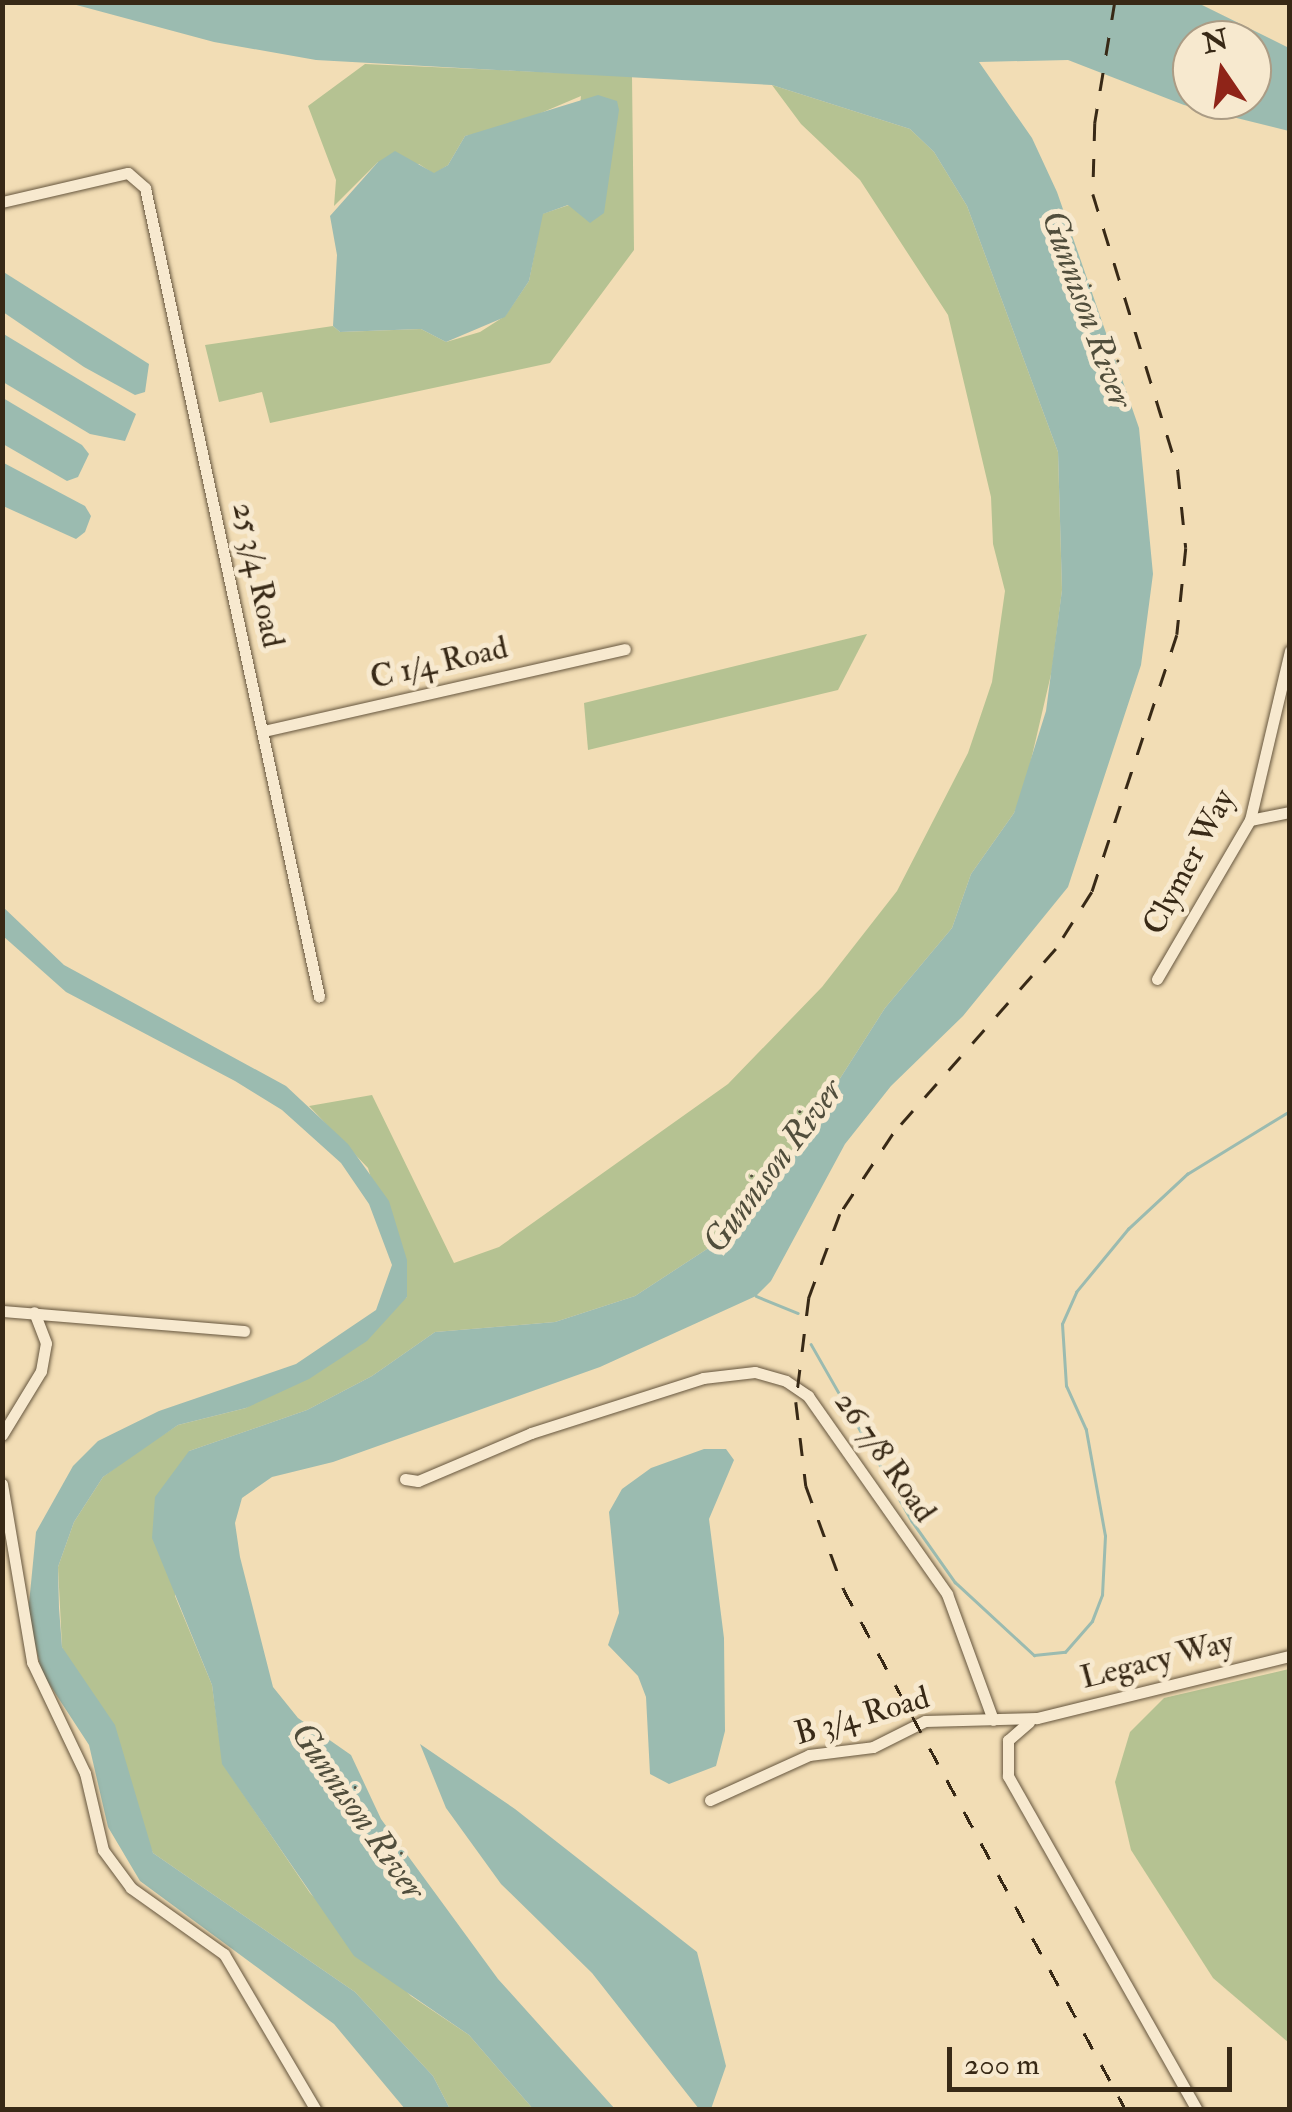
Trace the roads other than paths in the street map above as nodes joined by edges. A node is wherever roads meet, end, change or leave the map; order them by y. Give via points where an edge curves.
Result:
1 (2, 202) edge
2 (625, 650) dead end
3 (1290, 651) edge
4 (264, 731) junction
5 (1290, 812) edge
6 (1250, 820) junction
7 (1157, 979) dead end
8 (319, 996) dead end
9 (2, 1310) edge
10 (34, 1312) junction
11 (244, 1330) dead end
12 (2, 1434) edge
13 (405, 1479) dead end
14 (2, 1484) edge
15 (1290, 1656) edge
16 (1038, 1718) junction
17 (994, 1720) junction
18 (710, 1800) dead end
19 (316, 2110) edge
20 (1196, 2110) edge

1 - 4 street, 25 3/4 Road via 128,172 144,188
2 - 4 street, C 1/4 Road
3 - 6 street, Clymer Way
4 - 8 street, 25 3/4 Road
5 - 6 street
6 - 7 street, Clymer Way
9 - 10 street
10 - 11 street
10 - 12 street via 46,1343 41,1371
13 - 17 street, 26 7/8 Road via 418,1481 532,1434 703,1378 756,1372 786,1380 826,1420 947,1594
14 - 19 street via 32,1662 85,1773 104,1850 131,1888 224,1954
15 - 16 street, Legacy Way
16 - 17 street, B 3/4 Road
16 - 20 street via 1011,1734 1008,1776
17 - 18 street, B 3/4 Road via 925,1721 872,1747 809,1755

